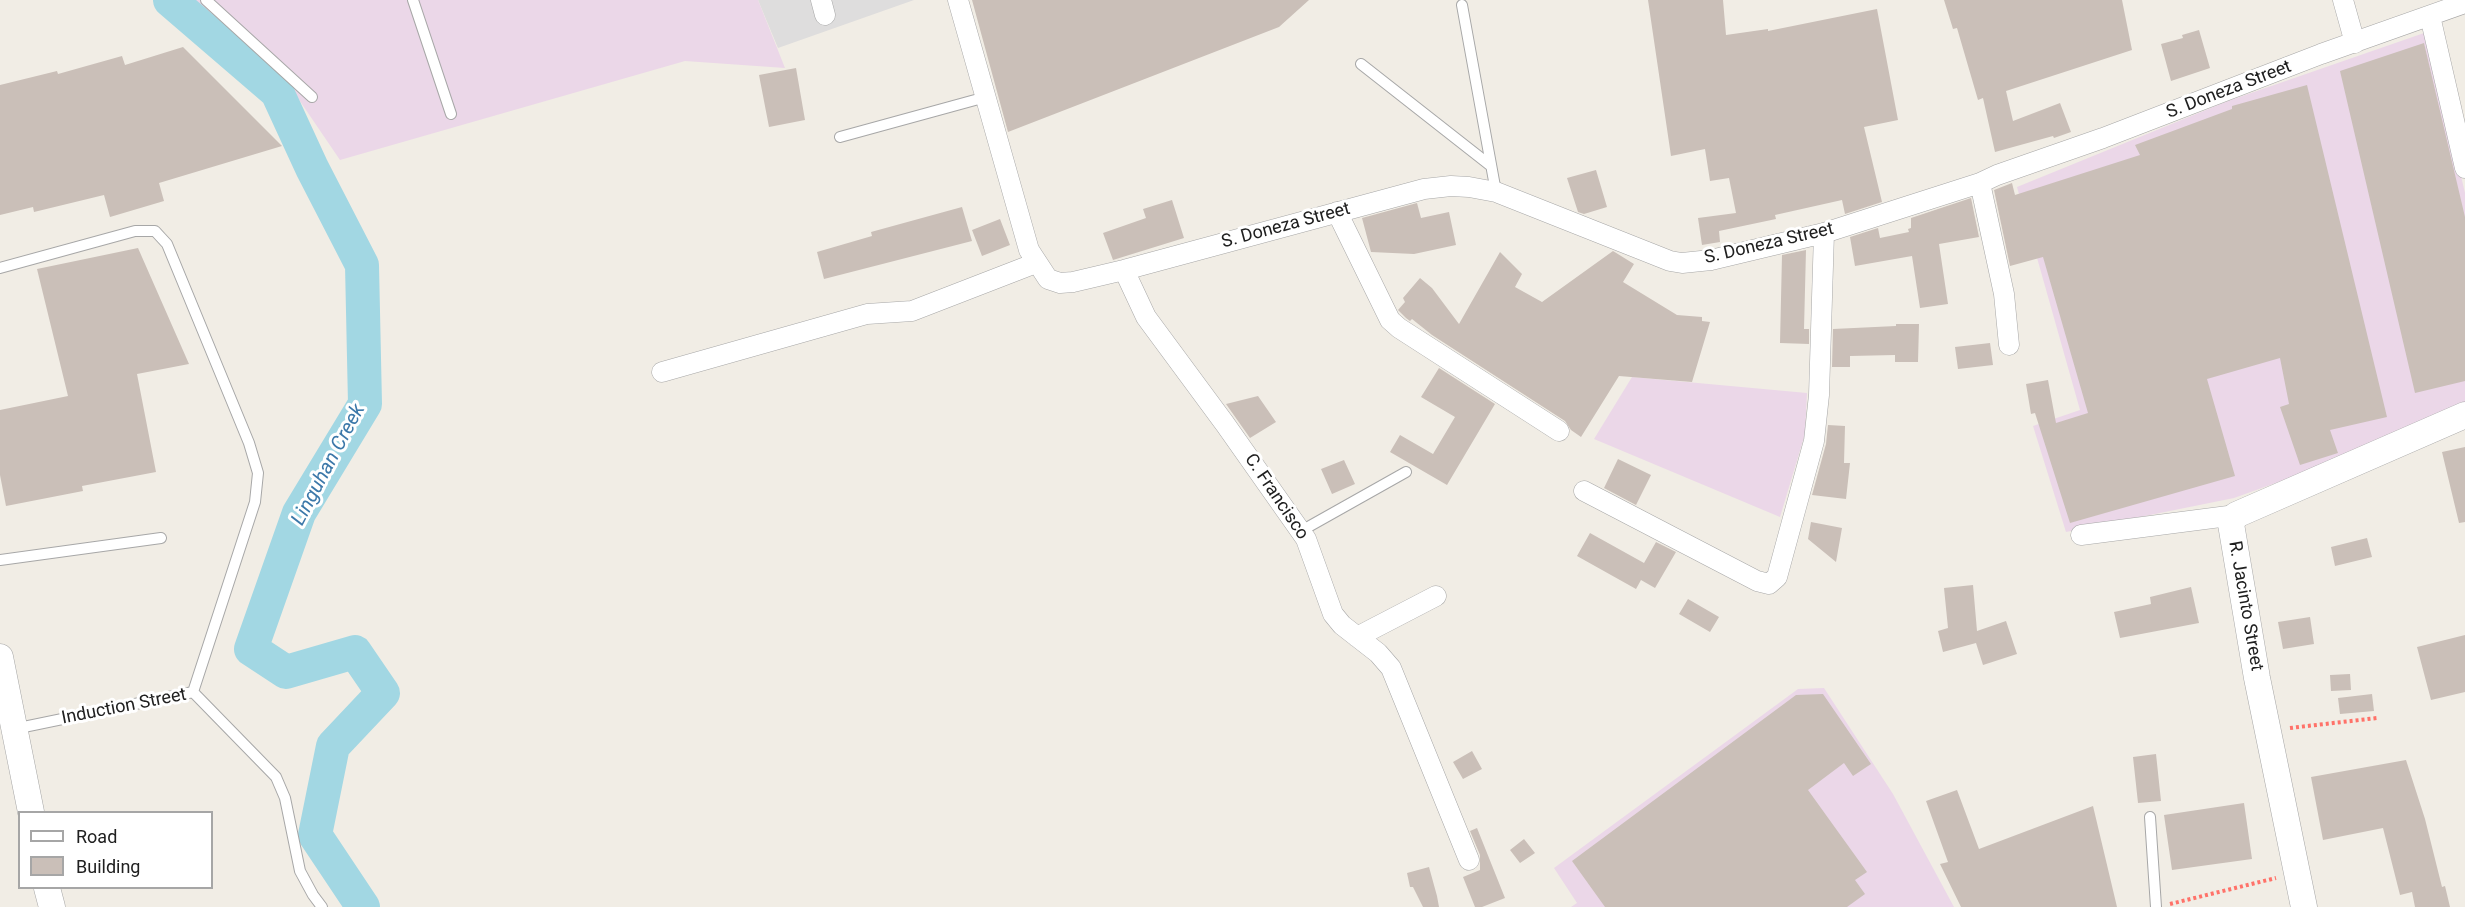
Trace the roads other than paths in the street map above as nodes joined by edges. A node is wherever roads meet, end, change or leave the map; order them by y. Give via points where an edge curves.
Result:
1 (206, 0) edge
2 (413, 0) edge
3 (958, 0) edge
4 (2343, 0) edge
5 (2465, 3) edge
6 (1462, 4) dead end
7 (2430, 16) junction
8 (2355, 43) junction
9 (1361, 64) dead end
10 (986, 96) junction
11 (312, 98) dead end
12 (451, 114) dead end
13 (840, 137) dead end
14 (1491, 166) junction
15 (2465, 168) edge
16 (1980, 183) junction
17 (1496, 192) junction
18 (1337, 212) junction
19 (1824, 233) junction
20 (1036, 263) junction
21 (0, 268) edge
22 (1124, 270) junction
23 (2009, 345) dead end
24 (662, 372) dead end
25 (2465, 415) edge
26 (1559, 431) dead end
27 (1406, 472) dead end
28 (1584, 491) dead end
29 (2236, 515) junction
30 (1301, 531) junction
31 (2082, 535) dead end
32 (161, 538) dead end
33 (0, 560) edge
34 (1436, 596) dead end
35 (1357, 637) junction
36 (0, 657) edge
37 (193, 692) junction
38 (14, 729) junction
39 (31, 811) edge
40 (2150, 817) dead end
41 (1469, 860) dead end
42 (47, 889) edge
43 (51, 907) edge
44 (322, 907) edge
45 (2156, 907) edge
46 (2304, 907) edge

1 - 11 lane
2 - 12 lane
3 - 10 street
4 - 8 street
5 - 7 street, S. Doneza Street
6 - 14 lane
7 - 8 street, S. Doneza Street
7 - 15 street
8 - 16 street, S. Doneza Street
9 - 14 lane
10 - 13 lane
10 - 20 street
14 - 17 lane
16 - 19 street, S. Doneza Street
16 - 23 street via 1995,248
17 - 18 street, S. Doneza Street via 1469,187 1424,189
17 - 19 street, S. Doneza Street via 1682,263 1711,261
18 - 22 street, S. Doneza Street
18 - 26 street via 1390,320
19 - 28 street via 1820,395 1814,441 1777,577 1770,584 1757,581
20 - 22 street, S. Doneza Street via 1048,279 1060,283
20 - 24 street via 912,312 867,314
21 - 37 lane via 135,231 155,231 166,244 258,472 255,502
22 - 30 street, C. Francisco via 1146,317
25 - 29 street, R. Jacinto Street
27 - 30 lane
29 - 31 street
29 - 46 street, R. Jacinto Street via 2231,524 2232,536
30 - 35 street, C. Francisco via 1333,614
32 - 33 lane
34 - 35 street
35 - 41 street, C. Francisco via 1391,668
36 - 38 street
37 - 38 lane, Induction Street
37 - 44 lane, Induction Street via 276,777 285,798 300,871
38 - 39 street
40 - 45 lane
42 - 43 street

